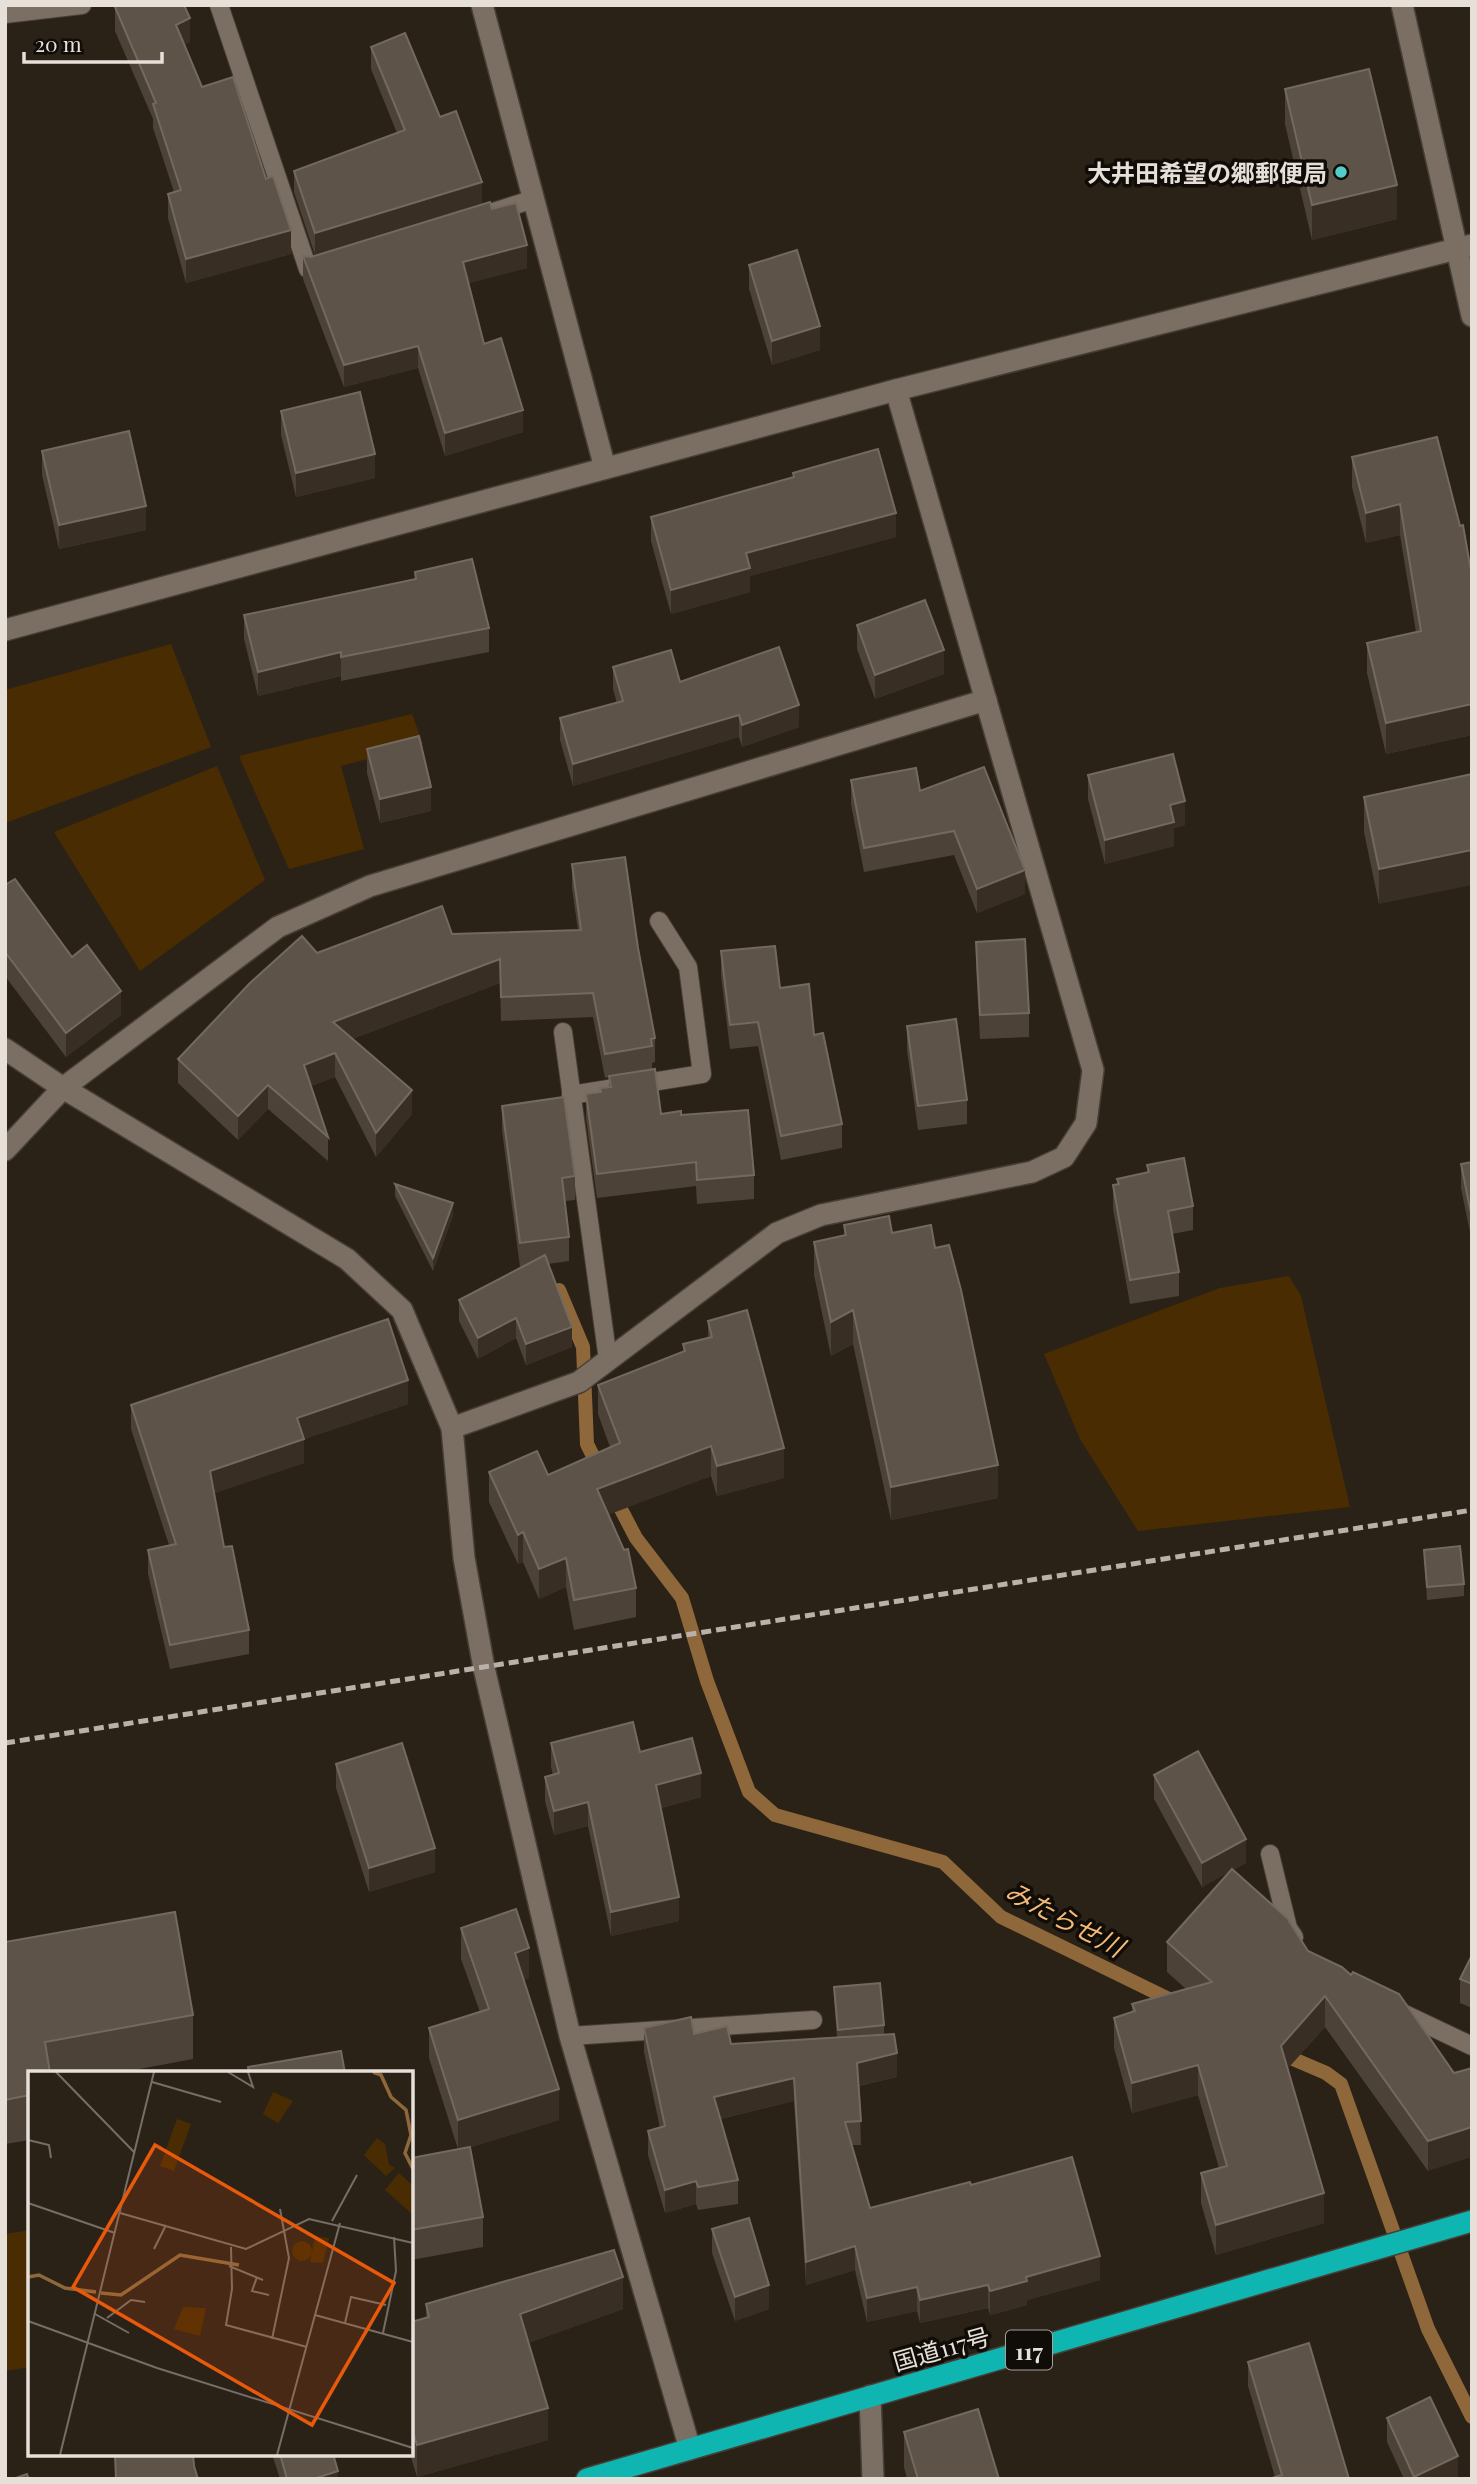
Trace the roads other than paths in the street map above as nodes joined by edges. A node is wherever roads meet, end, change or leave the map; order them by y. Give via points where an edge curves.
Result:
1 (82, 5) edge
2 (219, 5) edge
3 (482, 5) edge
4 (1402, 5) edge
5 (5, 15) edge
6 (534, 199) junction
7 (481, 216) edge
8 (1464, 247) edge
9 (334, 261) edge
10 (1472, 316) edge
11 (896, 390) junction
12 (605, 468) junction
13 (5, 630) edge
14 (986, 701) junction
15 (659, 921) dead end
16 (562, 1032) dead end
17 (5, 1049) edge
18 (64, 1088) junction
19 (571, 1095) junction
20 (5, 1150) edge
21 (608, 1360) junction
22 (452, 1428) junction
23 (1269, 1854) dead end
24 (1301, 1950) edge
25 (1375, 2000) edge
26 (813, 2020) dead end
27 (570, 2036) junction
28 (1472, 2046) edge
29 (1472, 2221) edge
30 (870, 2396) junction
31 (690, 2449) junction
32 (587, 2479) edge
33 (873, 2479) edge

1 - 5 lane
2 - 9 lane via 307,269
3 - 6 street
4 - 8 street
6 - 7 lane
6 - 12 street
8 - 10 street
8 - 11 street
11 - 12 street
11 - 14 street
12 - 13 street
14 - 18 street via 370,886 278,927
14 - 21 street via 1093,1070 1086,1123 1064,1157 1032,1171 821,1215 777,1233
15 - 19 lane via 688,967 702,1074
16 - 19 lane
17 - 18 street
18 - 20 street
18 - 22 street via 348,1259 401,1310
19 - 21 lane
21 - 22 street via 579,1382
22 - 27 street via 464,1558 484,1668
23 - 24 lane via 1289,1928
25 - 28 lane
26 - 27 lane
27 - 31 street
29 - 30 highway, 国道117号 / 117
30 - 31 highway, 国道117号 / 117
30 - 33 street
31 - 32 highway, 国道117号 / 117

